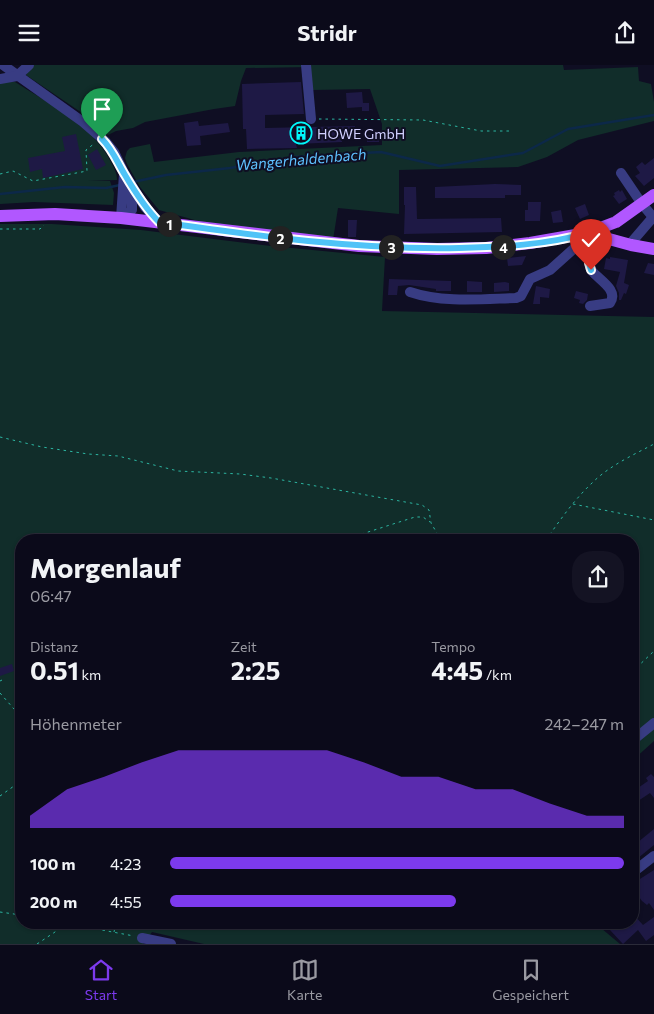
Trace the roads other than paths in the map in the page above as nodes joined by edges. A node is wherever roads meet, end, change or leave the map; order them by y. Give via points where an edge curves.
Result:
1 (3, 65) edge
2 (29, 65) edge
3 (306, 65) edge
4 (17, 76) junction
5 (0, 79) edge
6 (311, 119) road end
7 (124, 173) junction
8 (621, 173) dead end
9 (654, 195) edge
10 (132, 197) junction
11 (642, 205) junction
12 (0, 215) edge
13 (653, 216) edge
14 (121, 218) junction
15 (159, 222) junction
16 (616, 222) junction
17 (583, 234) junction
18 (630, 244) junction
19 (650, 248) edge
20 (410, 292) dead end
21 (590, 306) dead end
22 (654, 723) edge
23 (639, 735) edge
24 (654, 856) edge
25 (639, 868) edge
26 (142, 938) road end
27 (171, 944) edge

1 - 4 street
2 - 4 street
3 - 6 street
4 - 5 street
4 - 7 street via 102,139 114,152
7 - 10 street
7 - 10 street via 131,185
8 - 11 street
9 - 11 main road
10 - 14 street via 132,210
10 - 15 street
11 - 13 street
11 - 16 main road
12 - 14 main road
13 - 18 street
14 - 15 main road
15 - 17 main road via 359,246 437,249 511,246
16 - 17 main road
16 - 18 main road
17 - 19 main road
17 - 20 street via 579,244 550,270 530,279 516,298 450,298
17 - 21 street via 591,246 591,270 612,296 610,303
18 - 19 main road
22 - 23 street
24 - 25 street
26 - 27 street

